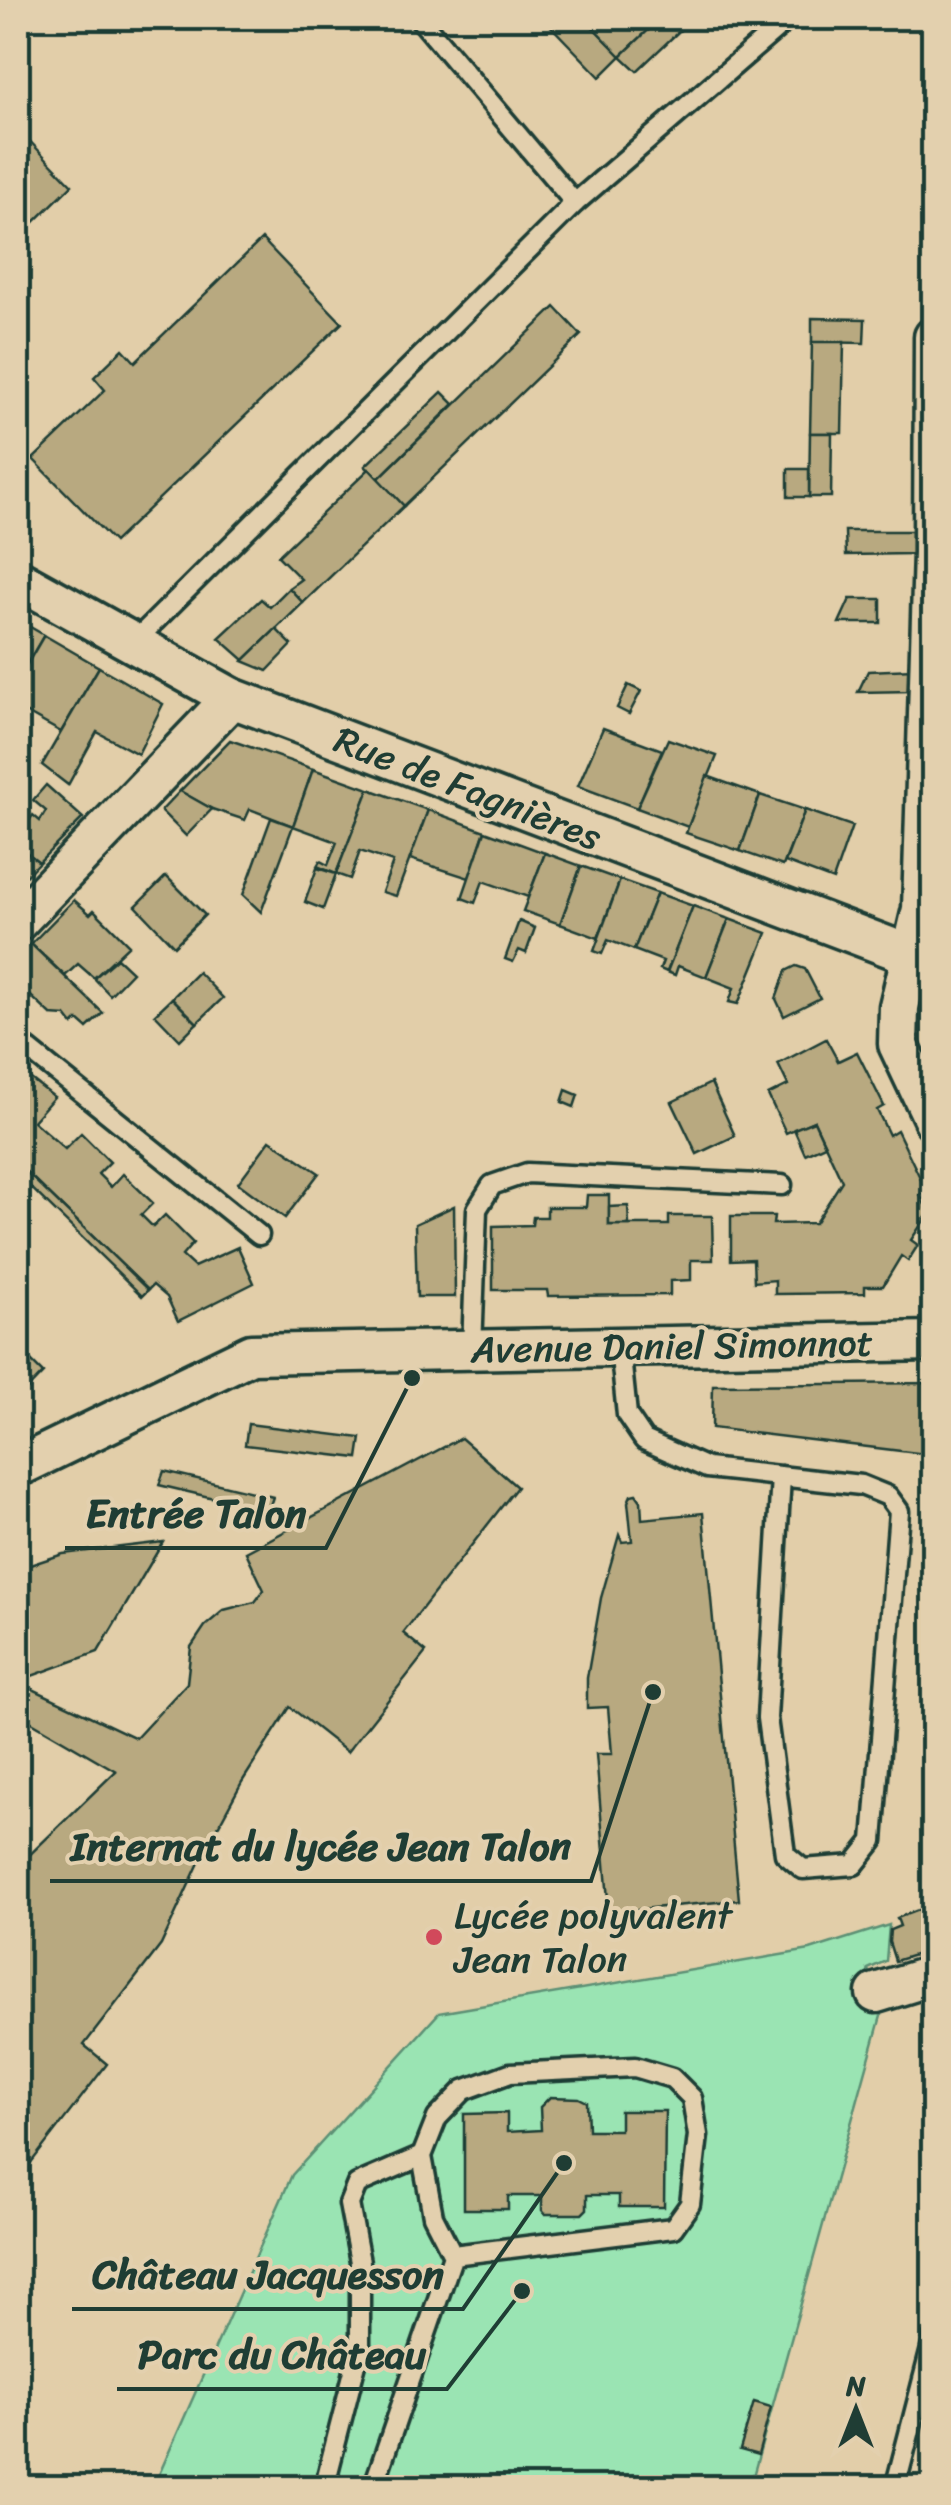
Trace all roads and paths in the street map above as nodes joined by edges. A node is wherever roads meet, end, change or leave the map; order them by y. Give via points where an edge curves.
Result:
1 (418, 18) edge
2 (790, 18) edge
3 (575, 203) junction
4 (934, 338) edge
5 (18, 579) edge
6 (133, 643) junction
7 (232, 698) junction
8 (18, 921) edge
9 (923, 960) edge
10 (18, 1042) edge
11 (934, 1120) edge
12 (782, 1185) dead end
13 (259, 1235) dead end
14 (934, 1342) edge
15 (620, 1348) junction
16 (472, 1350) junction
17 (18, 1468) edge
18 (781, 1476) junction
19 (934, 1976) edge
20 (876, 1993) dead end
21 (422, 2156) junction
22 (453, 2255) junction
23 (934, 2337) edge
24 (324, 2488) edge
25 (372, 2488) edge
26 (896, 2488) edge

1 - 3 lane
2 - 3 lane
3 - 6 lane
4 - 9 street
5 - 6 street, Rue de Fagnières
6 - 7 street, Rue de Fagnières
7 - 8 street
7 - 9 street, Rue de Fagnières
9 - 11 street via 899,1006 898,1044
10 - 13 lane
12 - 16 lane via 527,1173 492,1185 477,1209
14 - 15 street, Avenue Daniel Simonnot
15 - 16 street, Avenue Daniel Simonnot
15 - 18 lane via 627,1415 644,1440 707,1468
16 - 17 street, Avenue Daniel Simonnot via 251,1354
18 - 18 lane via 861,1485 888,1496 899,1512 873,1841 854,1865 803,1869 785,1854 767,1718
19 - 20 street
21 - 22 lane via 433,2216
21 - 22 lane via 438,2118 464,2090 510,2073 636,2067 672,2078 692,2098 698,2135 690,2204 672,2228
21 - 24 lane via 357,2184 349,2204 360,2262 360,2348
22 - 25 lane
23 - 26 lane

